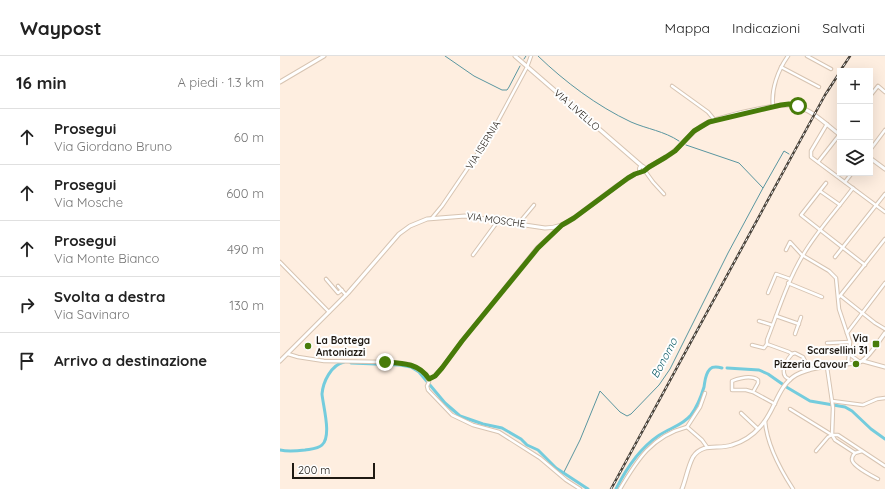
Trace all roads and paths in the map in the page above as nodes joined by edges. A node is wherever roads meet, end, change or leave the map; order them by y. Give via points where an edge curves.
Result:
1 (324, 56) edge
2 (515, 56) edge
3 (531, 56) edge
4 (788, 56) edge
5 (807, 56) edge
6 (527, 66) junction
7 (781, 67) junction
8 (831, 68) dead end
9 (280, 82) edge
10 (672, 86) dead end
11 (819, 87) dead end
12 (873, 92) edge
13 (885, 92) edge
14 (773, 106) junction
15 (713, 118) dead end
16 (827, 124) junction
17 (885, 130) edge
18 (837, 132) edge
19 (837, 139) edge
20 (873, 146) edge
21 (873, 160) edge
22 (818, 162) junction
23 (885, 169) edge
24 (643, 170) junction
25 (849, 176) edge
26 (844, 182) junction
27 (826, 183) dead end
28 (853, 188) junction
29 (820, 191) junction
30 (664, 194) dead end
31 (885, 194) edge
32 (534, 205) dead end
33 (840, 205) junction
34 (876, 206) junction
35 (885, 212) edge
36 (432, 218) junction
37 (497, 220) junction
38 (519, 223) junction
39 (562, 225) junction
40 (820, 230) junction
41 (885, 239) edge
42 (882, 243) junction
43 (885, 246) edge
44 (843, 248) junction
45 (786, 250) dead end
46 (474, 254) dead end
47 (802, 255) junction
48 (836, 258) dead end
49 (280, 262) edge
50 (865, 265) junction
51 (326, 279) dead end
52 (790, 279) junction
53 (788, 283) junction
54 (885, 283) edge
55 (338, 286) dead end
56 (342, 290) junction
57 (768, 293) dead end
58 (346, 295) junction
59 (822, 297) dead end
60 (840, 297) junction
61 (329, 312) junction
62 (862, 313) junction
63 (776, 316) junction
64 (801, 317) dead end
65 (759, 321) dead end
66 (799, 324) junction
67 (772, 325) junction
68 (885, 329) edge
69 (847, 333) junction
70 (885, 333) edge
71 (795, 334) dead end
72 (850, 342) junction
73 (826, 343) dead end
74 (768, 344) junction
75 (752, 345) dead end
76 (288, 354) junction
77 (792, 354) junction
78 (849, 354) junction
79 (280, 361) edge
80 (861, 361) junction
81 (848, 364) junction
82 (827, 367) junction
83 (885, 368) edge
84 (809, 370) junction
85 (790, 380) junction
86 (428, 383) junction
87 (753, 392) junction
88 (705, 393) dead end
89 (885, 398) edge
90 (832, 402) junction
91 (775, 404) junction
92 (790, 409) dead end
93 (741, 413) dead end
94 (765, 421) junction
95 (687, 427) junction
96 (759, 428) junction
97 (766, 429) junction
98 (832, 435) junction
99 (707, 447) junction
100 (816, 451) dead end
101 (862, 451) junction
102 (855, 453) junction
103 (885, 466) edge
104 (878, 479) dead end
105 (580, 489) edge
106 (620, 489) edge
107 (682, 489) edge
108 (793, 489) edge

1 - 9 main road
2 - 6 main road, VIA LIVELLO
3 - 6 street, VIA ISERNIA
4 - 7 street
5 - 8 street
6 - 24 main road, VIA LIVELLO via 639,163
6 - 36 street, VIA ISERNIA via 491,134
7 - 11 street
7 - 14 street via 773,94
10 - 15 street
12 - 13 street via 878,86
14 - 16 main road via 798,106
14 - 24 main road via 704,124 675,151
16 - 18 main road
16 - 22 street via 810,153
17 - 20 street
19 - 22 street
21 - 23 main road
22 - 26 street
24 - 30 street
24 - 39 main road, VIA MOSCHE
25 - 26 street
26 - 28 street
27 - 29 street
28 - 33 street
28 - 34 street
29 - 33 street
29 - 40 street via 801,215
31 - 34 street
32 - 38 street
33 - 40 street
34 - 35 street
34 - 44 street
36 - 37 main road, VIA MOSCHE via 465,216
36 - 58 main road, VIA MOSCHE via 404,229
37 - 38 main road, VIA MOSCHE
37 - 46 street
38 - 39 main road, VIA MOSCHE via 545,228
39 - 86 street via 538,248
40 - 44 street
40 - 47 street
41 - 42 street
42 - 43 street
42 - 50 street
44 - 48 street
44 - 50 street
45 - 47 street via 790,242
47 - 52 street
47 - 60 street via 834,276 838,282
49 - 61 street
50 - 60 street
51 - 56 street via 338,293
52 - 53 street
52 - 57 street via 776,274
53 - 59 street
53 - 63 street
54 - 62 street
55 - 56 street
56 - 58 street
58 - 61 main road, VIA MOSCHE
60 - 62 street
60 - 69 street via 839,309
61 - 76 main road, VIA MOSCHE
62 - 68 street
62 - 69 street
63 - 66 street
63 - 67 street
64 - 66 street
65 - 67 street
66 - 71 street
67 - 74 street via 766,340
69 - 72 street
70 - 80 main road
72 - 73 street
72 - 78 street
74 - 75 street via 764,348
74 - 77 street
76 - 79 main road, VIA MOSCHE
76 - 86 street via 298,358 324,361 408,364 418,368
77 - 84 street via 803,357
77 - 85 street via 784,371 784,375
78 - 80 street
78 - 81 street
80 - 81 main road
80 - 83 main road
81 - 82 main road
82 - 84 main road
82 - 90 street
84 - 85 main road
85 - 91 main road
86 - 105 street via 429,392 452,415 473,425 499,432 540,458
87 - 87 street via 758,383 756,378 732,381 732,390
87 - 91 street
88 - 95 street via 700,407
89 - 90 street via 861,405
90 - 98 street
91 - 94 main road
92 - 98 street
93 - 96 street
94 - 96 main road
94 - 97 street
95 - 99 street
95 - 106 street via 664,436 648,448 636,462
96 - 97 street
96 - 99 main road via 732,446
97 - 108 street via 778,462
98 - 100 street via 828,436
98 - 101 street via 838,435
98 - 102 street via 835,440
99 - 107 main road via 694,456
101 - 102 street
101 - 103 street
102 - 104 street via 852,462

